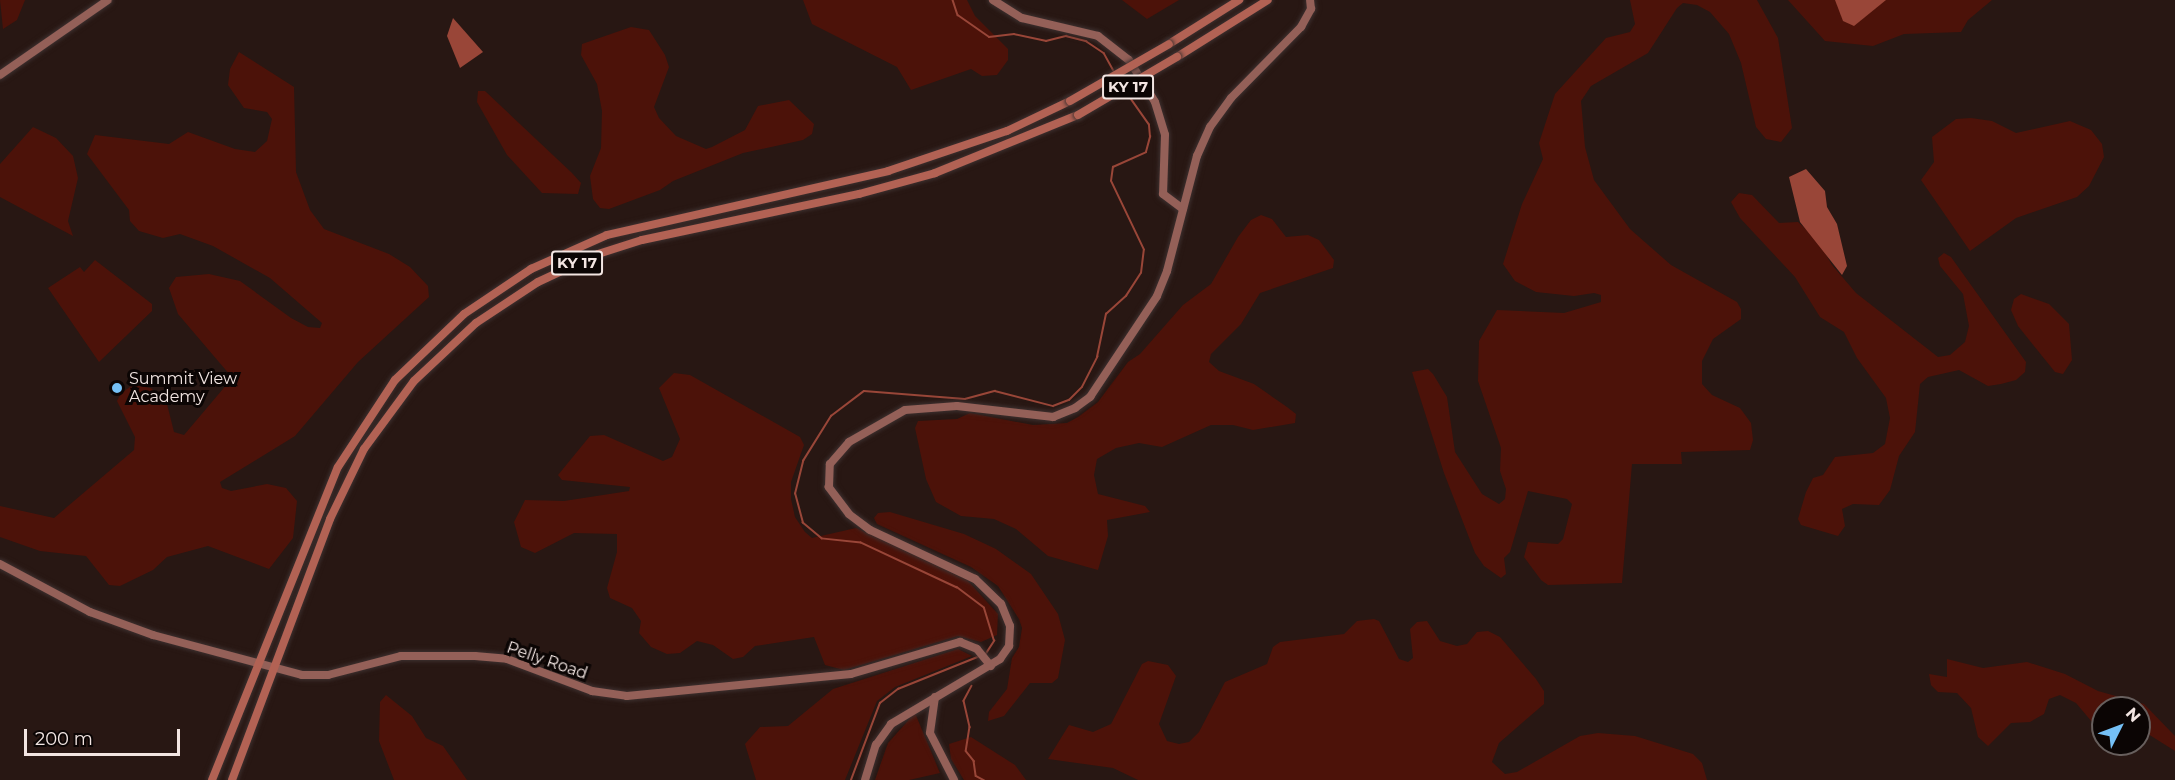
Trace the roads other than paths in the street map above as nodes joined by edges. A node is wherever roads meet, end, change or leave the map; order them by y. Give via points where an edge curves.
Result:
1 (108, 0) edge
2 (993, 0) edge
3 (1239, 0) edge
4 (1268, 0) edge
5 (1310, 0) edge
6 (0, 75) edge
7 (1183, 209) junction
8 (0, 564) edge
9 (260, 665) junction
10 (991, 666) junction
11 (276, 669) junction
12 (935, 697) junction
13 (212, 780) edge
14 (232, 780) edge
15 (865, 780) edge
16 (954, 780) edge

1 - 6 main road
2 - 7 main road via 1022,18 1098,36 1129,60 1155,102 1165,135 1162,194
3 - 9 main road, KY 17, bridge via 1070,101 998,134 888,171 607,235 553,257 486,297 442,332 394,380 350,445 329,485
4 - 11 main road, KY 17, bridge via 1078,115 935,173 859,194 642,240 574,264 498,307 429,365 364,449 330,519
5 - 7 main road via 1308,18 1231,98 1210,127 1197,156
7 - 10 main road via 1157,296 1096,390 1075,408 1044,417 957,406 905,410 849,442 830,464 830,487 849,514 870,530 975,579 1000,604 1011,637 1002,657
8 - 9 main road, Pelly Road via 90,612
9 - 11 main road, Pelly Road
9 - 13 main road, KY 17
10 - 11 main road, Pelly Road via 977,649 953,642 851,675 627,696 592,691 500,658 401,656 315,676
10 - 12 main road
11 - 14 main road, KY 17
12 - 15 main road via 907,711 887,728
12 - 16 main road via 930,733

